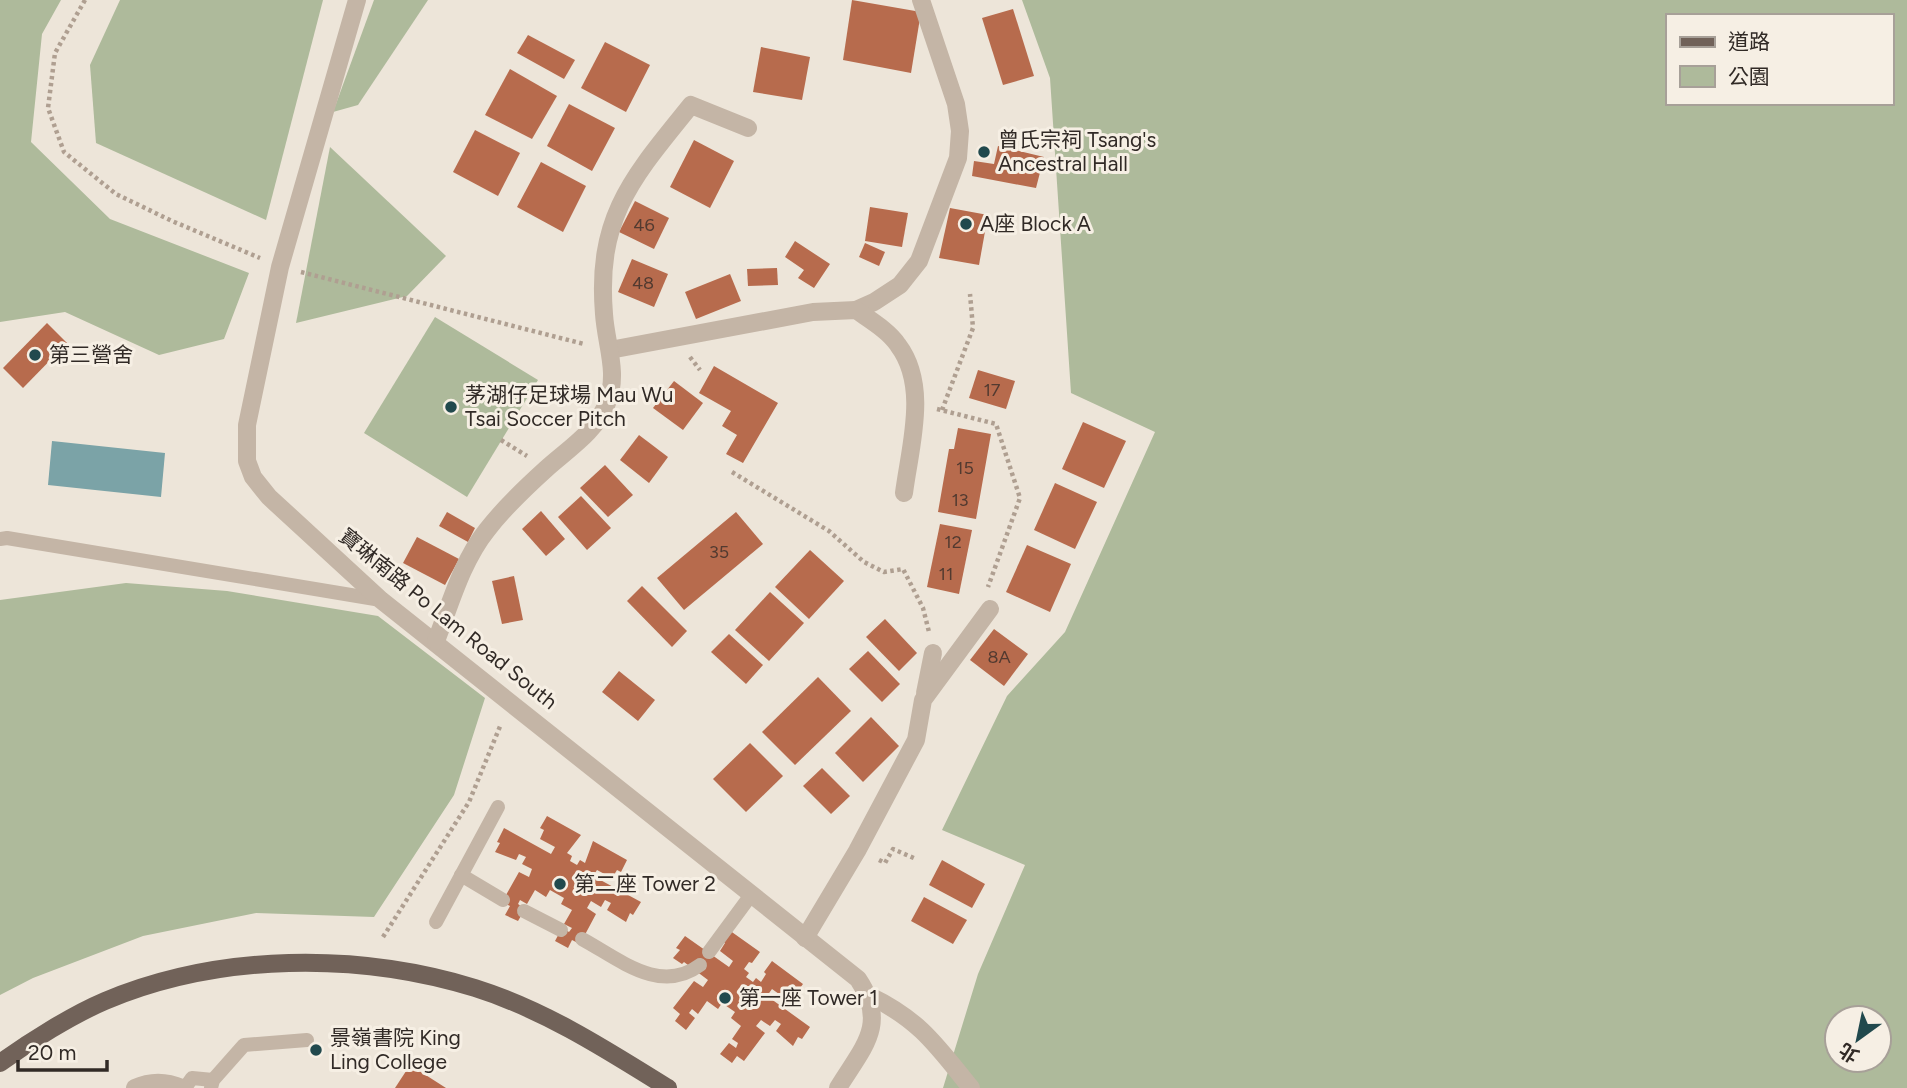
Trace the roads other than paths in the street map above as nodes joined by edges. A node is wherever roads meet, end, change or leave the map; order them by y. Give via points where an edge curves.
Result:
1 (357, 0) edge
2 (926, 1) edge
3 (748, 128) dead end
4 (856, 310) junction
5 (610, 350) junction
6 (904, 493) dead end
7 (0, 539) edge
8 (381, 600) junction
9 (990, 609) road end
10 (436, 641) junction
11 (933, 653) dead end
12 (923, 700) junction
13 (498, 807) dead end
14 (461, 875) junction
15 (751, 895) junction
16 (503, 900) dead end
17 (524, 911) dead end
18 (436, 922) dead end
19 (561, 930) dead end
20 (806, 938) junction
21 (582, 939) dead end
22 (709, 952) dead end
23 (700, 965) dead end
24 (870, 996) junction
25 (307, 1040) dead end
26 (0, 1063) edge
27 (212, 1084) edge
28 (135, 1088) edge
29 (183, 1088) edge
30 (668, 1088) edge
31 (838, 1088) edge
32 (971, 1088) edge

1 - 8 street, 寶琳南路 Po Lam Road South via 280,267 247,425 247,461 269,497
2 - 4 street via 956,104 958,158 919,261 900,285
3 - 5 street via 691,106 634,178 615,214 605,250 602,288
4 - 5 street via 813,312
4 - 6 street via 898,344 912,372 916,403
5 - 10 street via 613,377 607,403 594,426 521,492 485,532
7 - 8 lane
8 - 10 street, 寶琳南路 Po Lam Road South
9 - 12 street
10 - 15 street, 寶琳南路 Po Lam Road South
11 - 12 street
12 - 20 street via 916,740
13 - 14 lane
14 - 16 lane
14 - 18 lane
15 - 20 street, 寶琳南路 Po Lam Road South
15 - 22 lane
17 - 19 lane
20 - 24 street, 寶琳南路 Po Lam Road South via 858,979
21 - 23 lane via 653,977 681,975
24 - 31 street via 870,1036
24 - 32 street, 寶琳南路 Po Lam Road South via 917,1024
25 - 27 lane via 244,1045
26 - 30 main road via 104,1001 177,978 251,965 327,962 402,970 476,989 547,1017
27 - 29 lane via 192,1078
28 - 29 street via 164,1082

